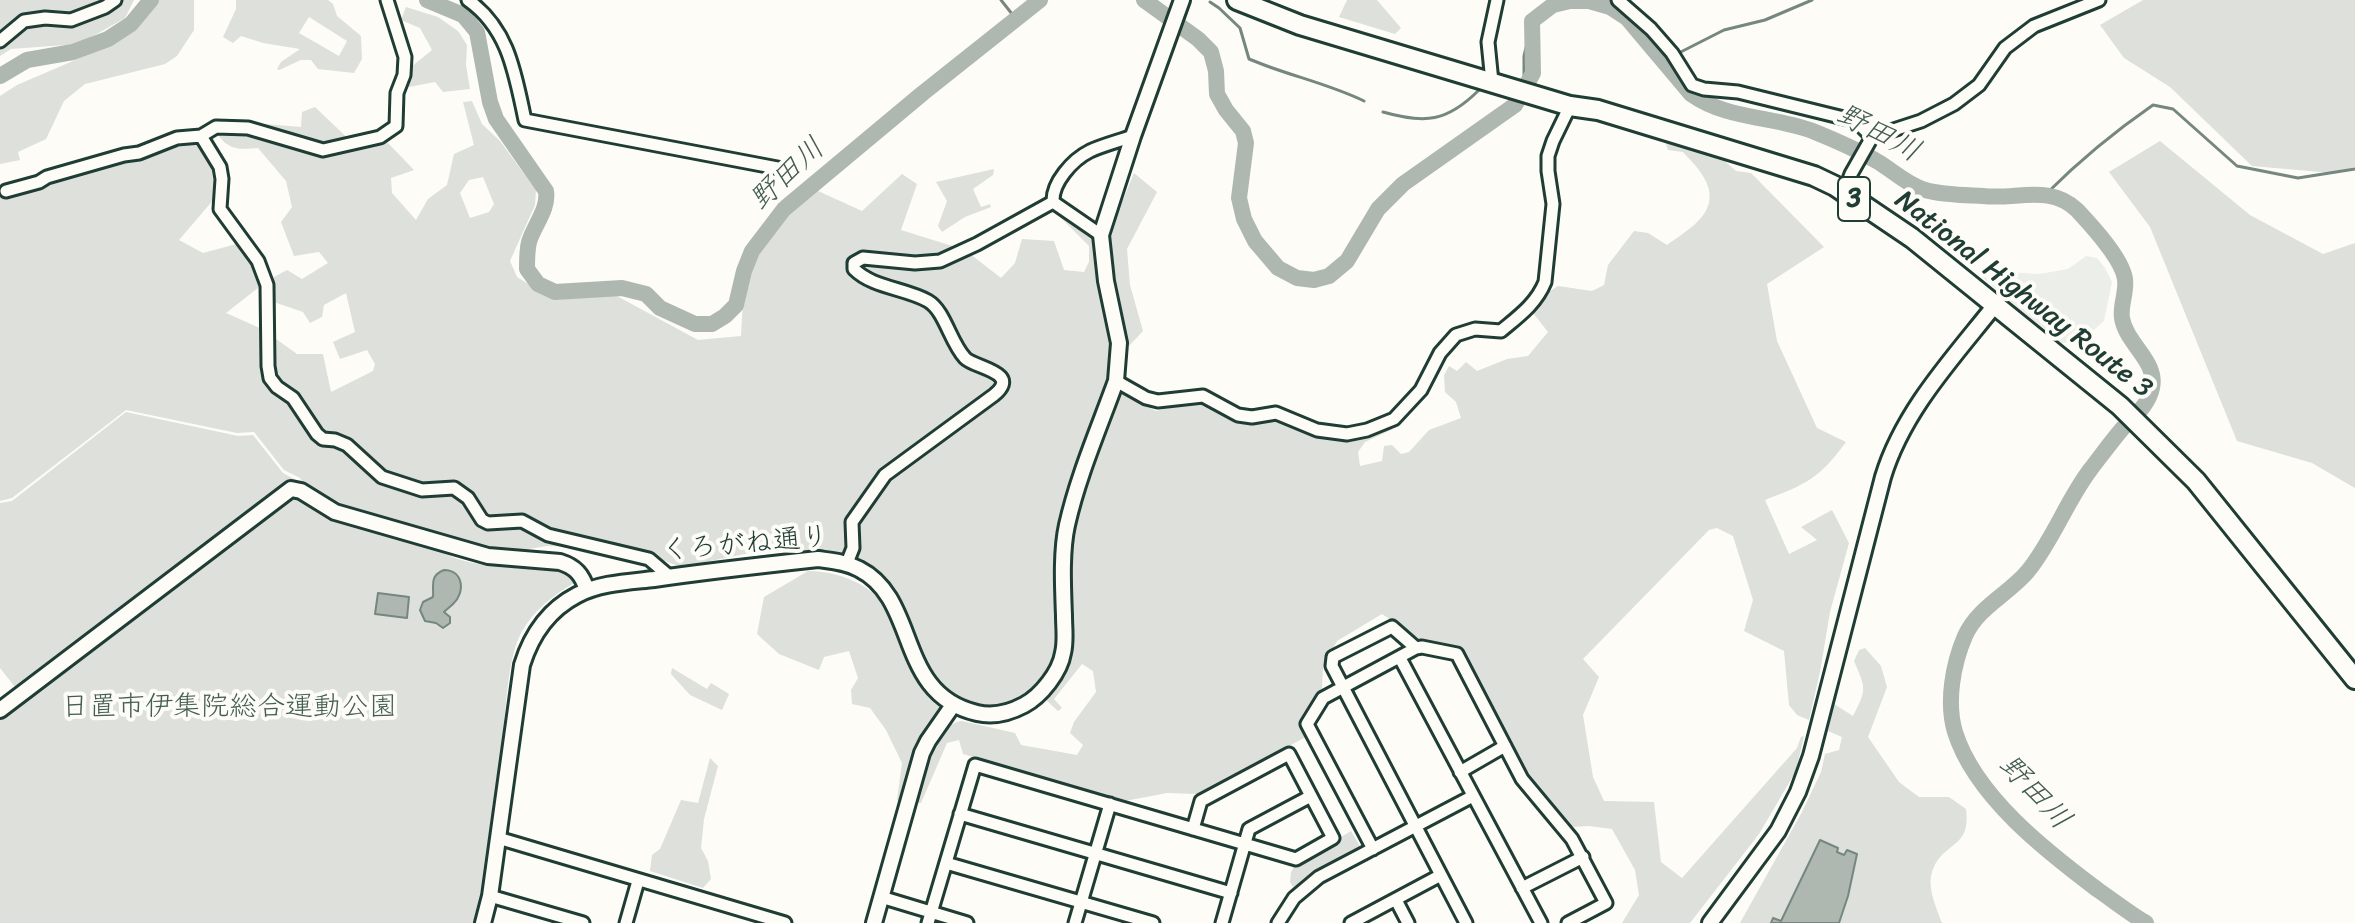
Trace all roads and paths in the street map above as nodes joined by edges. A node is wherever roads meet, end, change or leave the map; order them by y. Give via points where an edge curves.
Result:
1 (115, 0) edge
2 (468, 0) edge
3 (1237, 0) edge
4 (1497, 0) edge
5 (1618, 0) edge
6 (2099, 0) edge
7 (387, 2) edge
8 (1181, 2) edge
9 (0, 41) edge
10 (1492, 82) junction
11 (1570, 106) junction
12 (201, 136) junction
13 (1133, 136) junction
14 (1870, 140) junction
15 (788, 170) dead end
16 (6, 191) dead end
17 (1844, 193) junction
18 (1053, 202) junction
19 (1101, 235) junction
20 (1995, 305) junction
21 (1116, 381) junction
22 (847, 563) junction
23 (669, 576) junction
24 (587, 590) junction
25 (1416, 648) junction
26 (1400, 658) junction
27 (2355, 679) edge
28 (1342, 688) junction
29 (953, 705) junction
30 (0, 710) edge
31 (1505, 746) junction
32 (1460, 772) junction
33 (1311, 796) junction
34 (1473, 796) junction
35 (1110, 804) junction
36 (960, 814) junction
37 (1415, 827) junction
38 (1193, 829) junction
39 (498, 838) junction
40 (1245, 844) junction
41 (1373, 849) junction
42 (1095, 853) junction
43 (1583, 857) junction
44 (946, 863) junction
45 (1441, 875) junction
46 (638, 881) junction
47 (1522, 888) junction
48 (1231, 893) junction
49 (490, 896) junction
50 (881, 897) junction
51 (1396, 900) junction
52 (1081, 902) junction
53 (930, 918) edge
54 (483, 923) edge
55 (583, 923) edge
56 (626, 923) edge
57 (785, 923) edge
58 (874, 923) edge
59 (967, 923) edge
60 (1075, 923) edge
61 (1153, 923) edge
62 (1222, 923) edge
63 (1278, 923) edge
64 (1351, 923) edge
65 (1408, 923) edge
66 (1466, 923) edge
67 (1541, 923) edge
68 (1568, 923) edge
69 (1710, 923) edge

1 - 9 street via 71,20 24,21
2 - 15 street via 505,41 525,120
3 - 10 highway, National Highway Route 3 / 3 via 1300,25
4 - 10 street via 1488,42
5 - 14 street via 1645,22 1692,85 1856,121
6 - 14 street via 2034,26 2005,48 1979,85 1954,104
7 - 12 street via 405,57 398,120 388,132 323,150 248,128 216,127
8 - 13 street
10 - 11 highway, National Highway Route 3 / 3
11 - 17 highway, National Highway Route 3 / 3 via 1814,176
11 - 21 street via 1548,156 1553,204 1540,293 1501,331 1475,329 1456,335 1421,390 1390,422 1347,434 1328,433 1276,413 1238,415 1203,396 1158,401
12 - 16 street via 177,138
12 - 23 street via 220,167 220,209 258,261 267,285 270,378 293,398 317,434 347,445 382,477 422,490 454,488 488,523 522,521 548,535 649,559
13 - 18 street via 1078,159 1056,185
13 - 19 street
14 - 17 street
17 - 20 highway, National Highway Route 3 / 3 via 1912,238
18 - 19 street
18 - 22 street via 940,261 863,258 854,263 863,277 931,303 968,361 995,371 1002,384 885,475 852,522 853,548
19 - 21 street via 1119,343
20 - 27 highway, National Highway Route 3 / 3 via 2150,433 2196,481
20 - 69 street via 1917,406 1892,451 1798,792 1778,831
21 - 29 street via 1066,526 1063,655 1056,672 1029,703 1005,713 981,714
22 - 23 street, くろがね通り via 818,559
22 - 29 street, くろがね通り via 883,589 928,682
23 - 24 street, くろがね通り
24 - 30 street via 582,576 560,562 488,556 335,512 291,489
24 - 39 street, くろがね通り via 545,620 525,655
25 - 26 street
25 - 28 street via 1392,627 1333,657
25 - 31 street via 1457,654
26 - 28 street
26 - 32 street
28 - 37 street
28 - 41 street via 1323,698 1307,724
29 - 50 street via 922,753
31 - 32 street
31 - 43 street via 1522,779
32 - 34 street
33 - 38 street via 1289,754 1201,801
33 - 40 street via 1249,829
33 - 40 street via 1333,838 1296,859
34 - 37 street
34 - 47 street
35 - 36 street via 975,765
35 - 38 street
35 - 42 street
36 - 42 street
36 - 44 street
37 - 41 street
37 - 45 street
38 - 40 street
39 - 46 street
39 - 49 street, くろがね通り
40 - 48 street
41 - 63 street via 1305,887
42 - 48 street
42 - 52 street
43 - 47 street
43 - 68 street via 1606,903
44 - 52 street
44 - 53 street
45 - 51 street
45 - 66 street
46 - 56 street
46 - 57 street
47 - 67 street
48 - 62 street
49 - 54 street, くろがね通り
49 - 55 street
50 - 53 street
50 - 58 street
51 - 64 street
51 - 65 street
52 - 60 street
52 - 61 street
53 - 59 street

